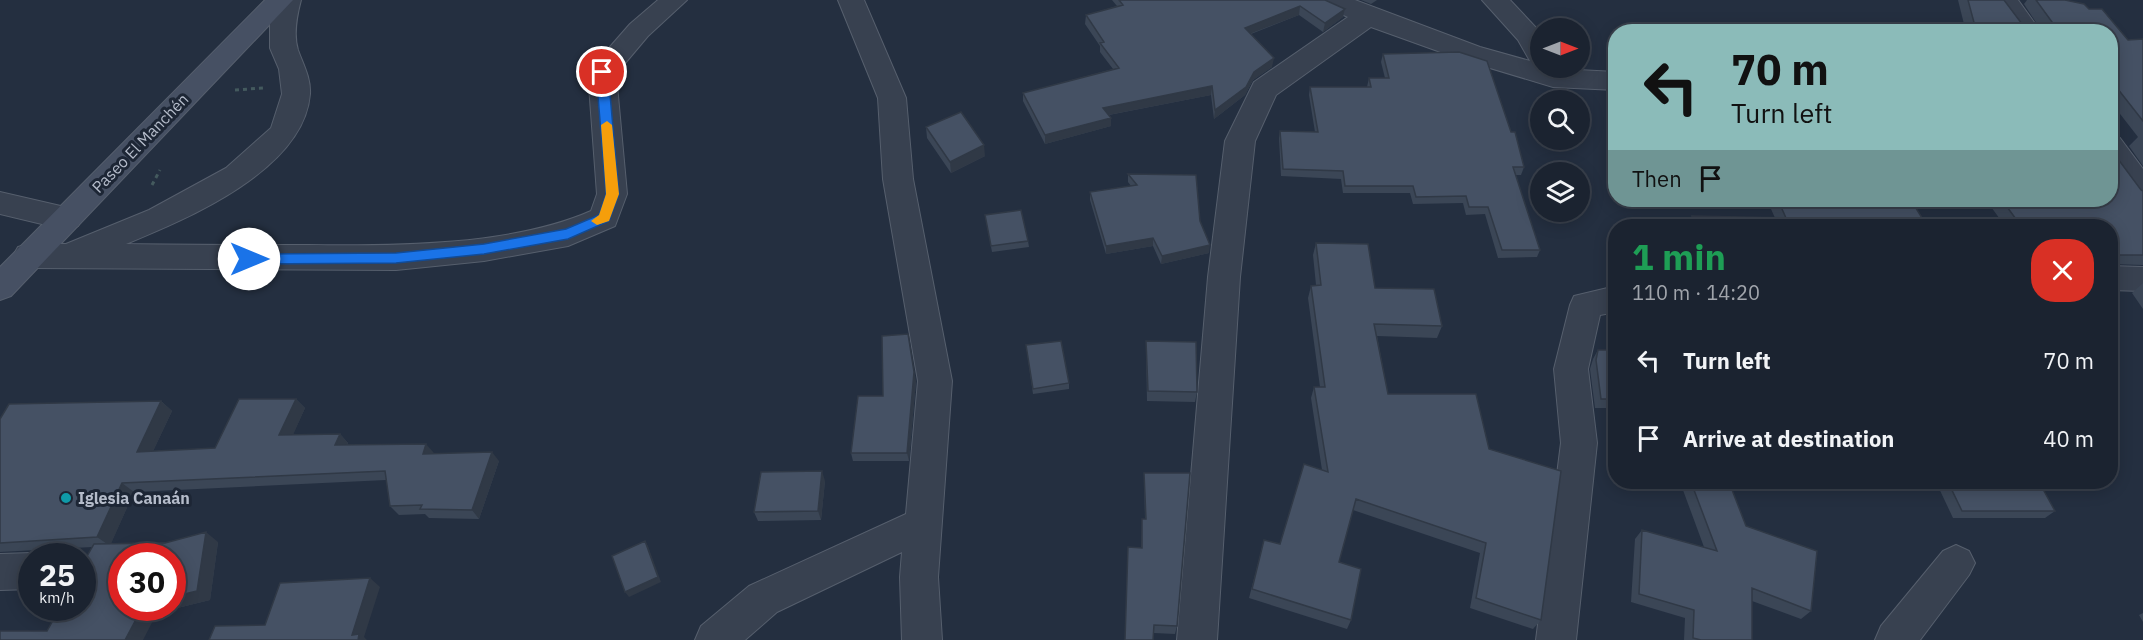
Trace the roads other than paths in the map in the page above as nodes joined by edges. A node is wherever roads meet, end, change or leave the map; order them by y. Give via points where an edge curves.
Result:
1 (280, 0) edge
2 (288, 0) edge
3 (674, 0) edge
4 (851, 0) edge
5 (1332, 0) edge
6 (1495, 0) edge
7 (2004, 0) edge
8 (1368, 16) junction
9 (2022, 24) edge
10 (1530, 37) edge
11 (1530, 64) edge
12 (1590, 76) edge
13 (1608, 79) edge
14 (2118, 156) edge
15 (2143, 190) edge
16 (0, 203) edge
17 (67, 218) junction
18 (29, 256) junction
19 (63, 257) junction
20 (2118, 278) edge
21 (2143, 279) edge
22 (0, 287) edge
23 (1608, 301) edge
24 (924, 523) junction
25 (1956, 564) dead end
26 (18, 571) edge
27 (0, 572) edge
28 (715, 640) edge
29 (922, 640) edge
30 (1197, 640) edge
31 (1556, 640) edge
32 (1894, 640) edge

1 - 17 street, Paseo El Manchén
2 - 19 street via 283,18 284,48 296,94 284,133 237,176 160,218
3 - 19 street via 639,30 602,72 612,194 604,218 568,234 484,249 396,258
4 - 24 street via 892,98 898,179 935,381
5 - 8 street
6 - 10 street
7 - 9 street
8 - 11 street via 1470,53
8 - 30 street via 1264,89 1240,141 1224,277
12 - 13 street
14 - 15 street
16 - 17 street
17 - 18 street, Paseo El Manchén
18 - 19 street
18 - 22 street, Paseo El Manchén
20 - 21 street
23 - 31 street via 1586,305 1571,369 1579,443
24 - 28 street via 763,599
24 - 29 street via 919,577
25 - 32 street
26 - 27 street

